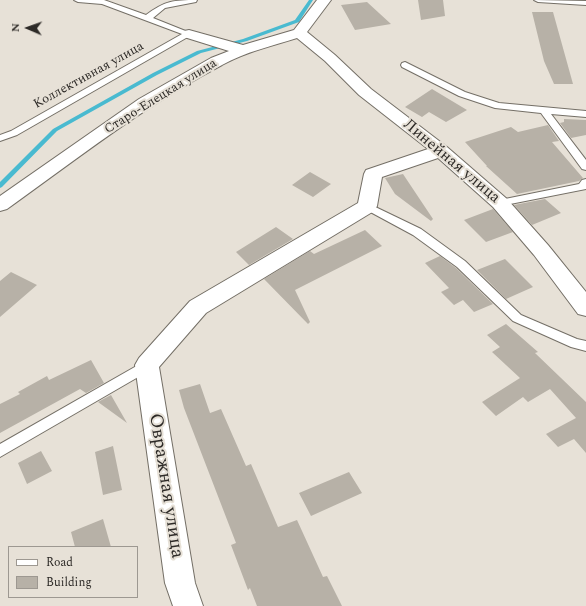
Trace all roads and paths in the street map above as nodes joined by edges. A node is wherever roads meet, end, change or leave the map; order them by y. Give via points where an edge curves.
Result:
1 (78, 0) edge
2 (193, 0) edge
3 (324, 0) edge
4 (538, 0) edge
5 (160, 3) edge
6 (586, 4) edge
7 (146, 18) junction
8 (299, 33) junction
9 (189, 34) junction
10 (243, 50) junction
11 (405, 65) dead end
12 (544, 111) junction
13 (586, 114) edge
14 (0, 138) edge
15 (441, 151) junction
16 (586, 167) edge
17 (586, 182) edge
18 (500, 204) junction
19 (0, 205) edge
20 (367, 206) junction
21 (586, 308) edge
22 (586, 346) edge
23 (147, 364) junction
24 (0, 451) edge
25 (188, 606) edge

1 - 7 lane via 103,2
2 - 5 lane
3 - 8 street
4 - 6 lane
5 - 7 lane
7 - 9 lane
8 - 10 street, Старо-Елецкая улица
8 - 15 street, Линейная улица via 330,58 365,92
9 - 10 street
9 - 14 lane, Коллективная улица via 14,133
10 - 19 street, Старо-Елецкая улица via 217,61 145,104
11 - 12 lane via 462,94 498,106
12 - 13 lane
12 - 16 lane
15 - 18 street, Линейная улица
15 - 20 street via 373,174
17 - 18 lane via 582,187
18 - 21 street, Линейная улица via 541,250
20 - 22 lane via 417,232 461,264 517,318 575,344
20 - 23 street via 198,307
23 - 24 lane
23 - 25 street, Овражная улица via 180,583

